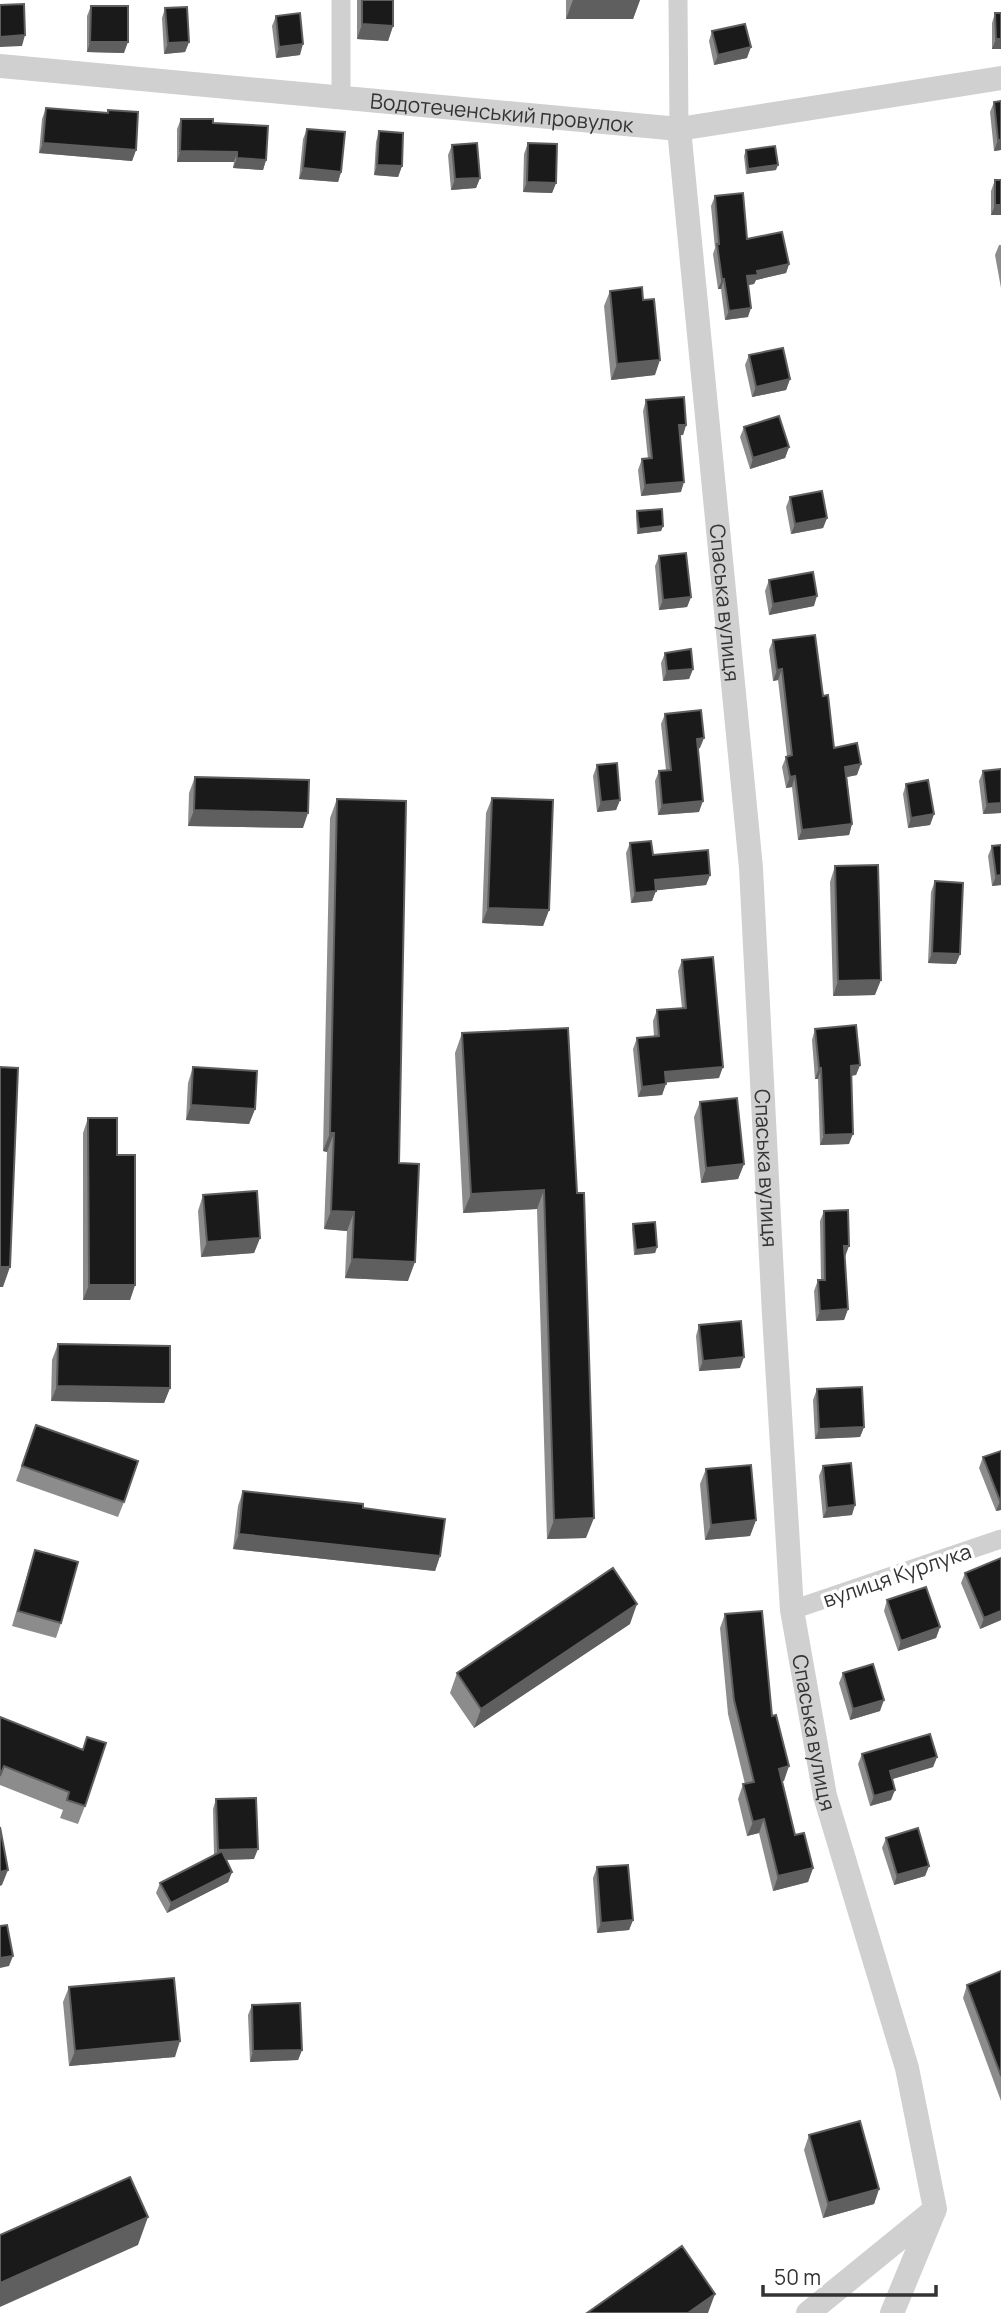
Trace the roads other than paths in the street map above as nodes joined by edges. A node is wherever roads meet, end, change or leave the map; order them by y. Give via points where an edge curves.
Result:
1 (341, 0) edge
2 (678, 0) edge
3 (0, 66) edge
4 (1001, 78) edge
5 (341, 97) junction
6 (679, 129) junction
7 (1001, 1539) edge
8 (792, 1610) junction
9 (935, 2209) junction
10 (808, 2313) edge
11 (892, 2313) edge

1 - 5 street
2 - 6 street, Спаська вулиця
3 - 5 street, Водотеченський провулок
4 - 6 street, Водотеченський провулок
5 - 6 street, Водотеченський провулок
6 - 8 street, Спаська вулиця via 751,868
7 - 8 street, вулиця Курлука
8 - 9 street, Спаська вулиця via 825,1796 907,2068
9 - 10 street
9 - 11 street

